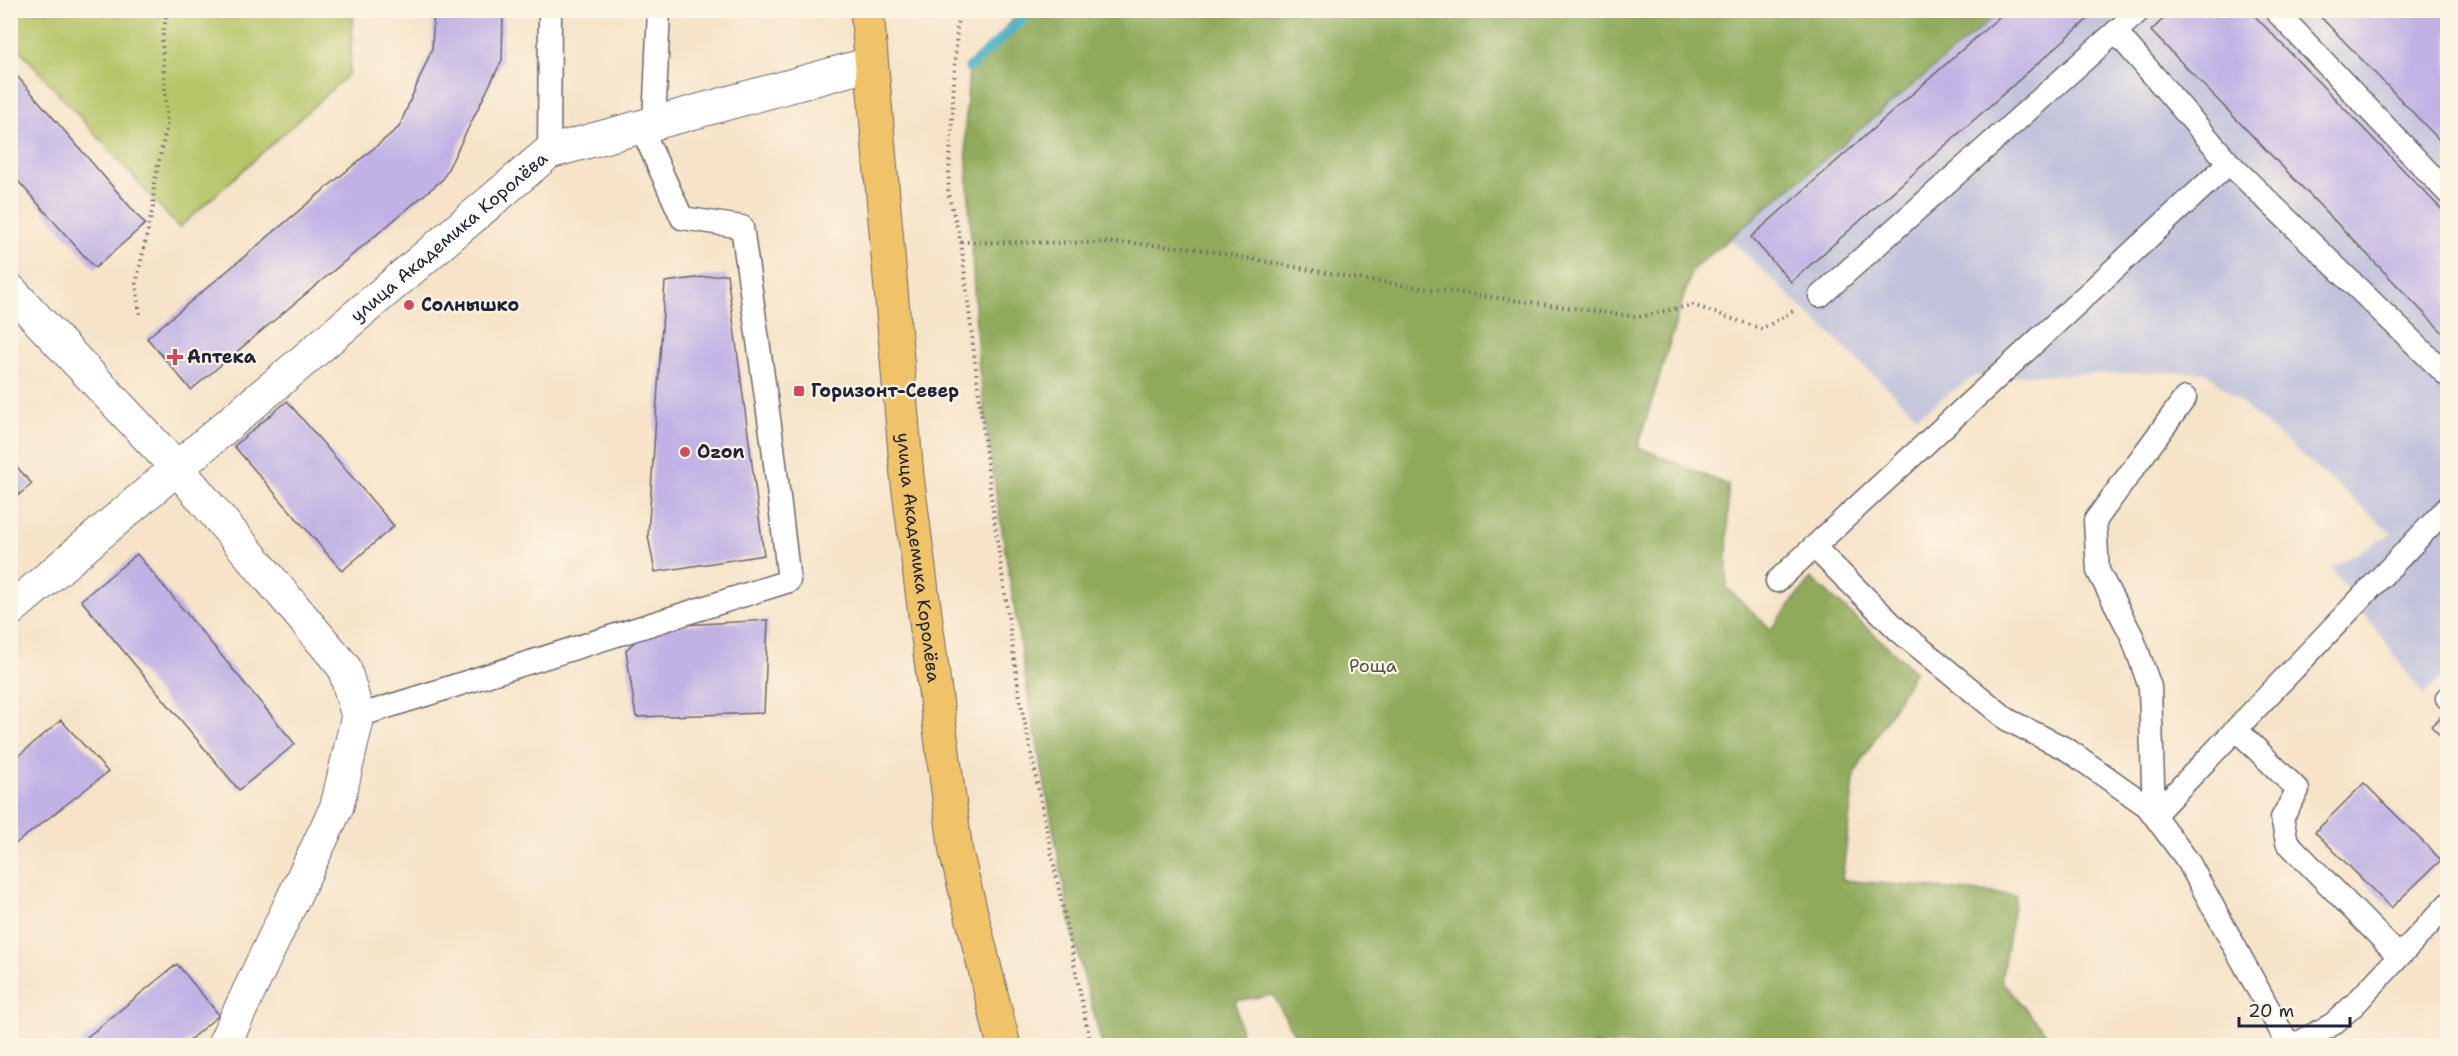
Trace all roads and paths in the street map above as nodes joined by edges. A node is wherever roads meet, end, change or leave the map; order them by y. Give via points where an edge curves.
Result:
1 (167, 10) edge
2 (550, 10) edge
3 (659, 10) edge
4 (867, 10) edge
5 (958, 10) edge
6 (2140, 10) edge
7 (2275, 10) edge
8 (2116, 32) junction
9 (870, 64) junction
10 (648, 125) junction
11 (549, 152) junction
12 (2229, 163) junction
13 (2448, 193) edge
14 (961, 242) junction
15 (10, 290) edge
16 (1820, 296) joint
17 (140, 314) dead end
18 (2448, 376) edge
19 (2185, 398) dead end
20 (177, 468) junction
21 (2448, 507) edge
22 (1814, 547) junction
23 (1777, 581) dead end
24 (10, 610) edge
25 (358, 716) junction
26 (2236, 729) junction
27 (2154, 815) junction
28 (2448, 903) edge
29 (2399, 956) junction
30 (223, 1046) edge
31 (1004, 1046) edge
32 (1091, 1046) edge
33 (2289, 1046) edge
34 (2294, 1046) edge

1 - 17 path via 162,41 167,126 136,284
2 - 11 lane
3 - 10 lane
4 - 9 main road, улица Академика Королёва
5 - 14 path via 948,193
6 - 8 lane
7 - 13 lane
8 - 12 lane
8 - 16 lane
9 - 10 street, улица Академика Королёва
9 - 31 main road, улица Академика Королёва via 907,476 956,852
10 - 11 street, улица Академика Королёва
10 - 25 lane via 682,218 742,227 789,581
11 - 20 street, улица Академика Королёва
12 - 18 lane
12 - 22 lane
14 - 16 path via 1128,243 1192,248 1365,280 1638,317 1693,305 1762,329
14 - 32 path via 1020,699
15 - 20 street
19 - 27 lane via 2096,521 2098,571 2132,636 2150,687
20 - 24 street, улица Академика Королёва
20 - 25 street via 344,667
21 - 26 lane
22 - 23 lane
22 - 27 lane via 1898,630 2008,720 2068,750
25 - 30 street via 337,806
26 - 27 lane
26 - 29 lane via 2298,790 2282,818 2287,842
27 - 33 lane via 2188,861
28 - 29 lane
29 - 34 lane via 2333,1024

